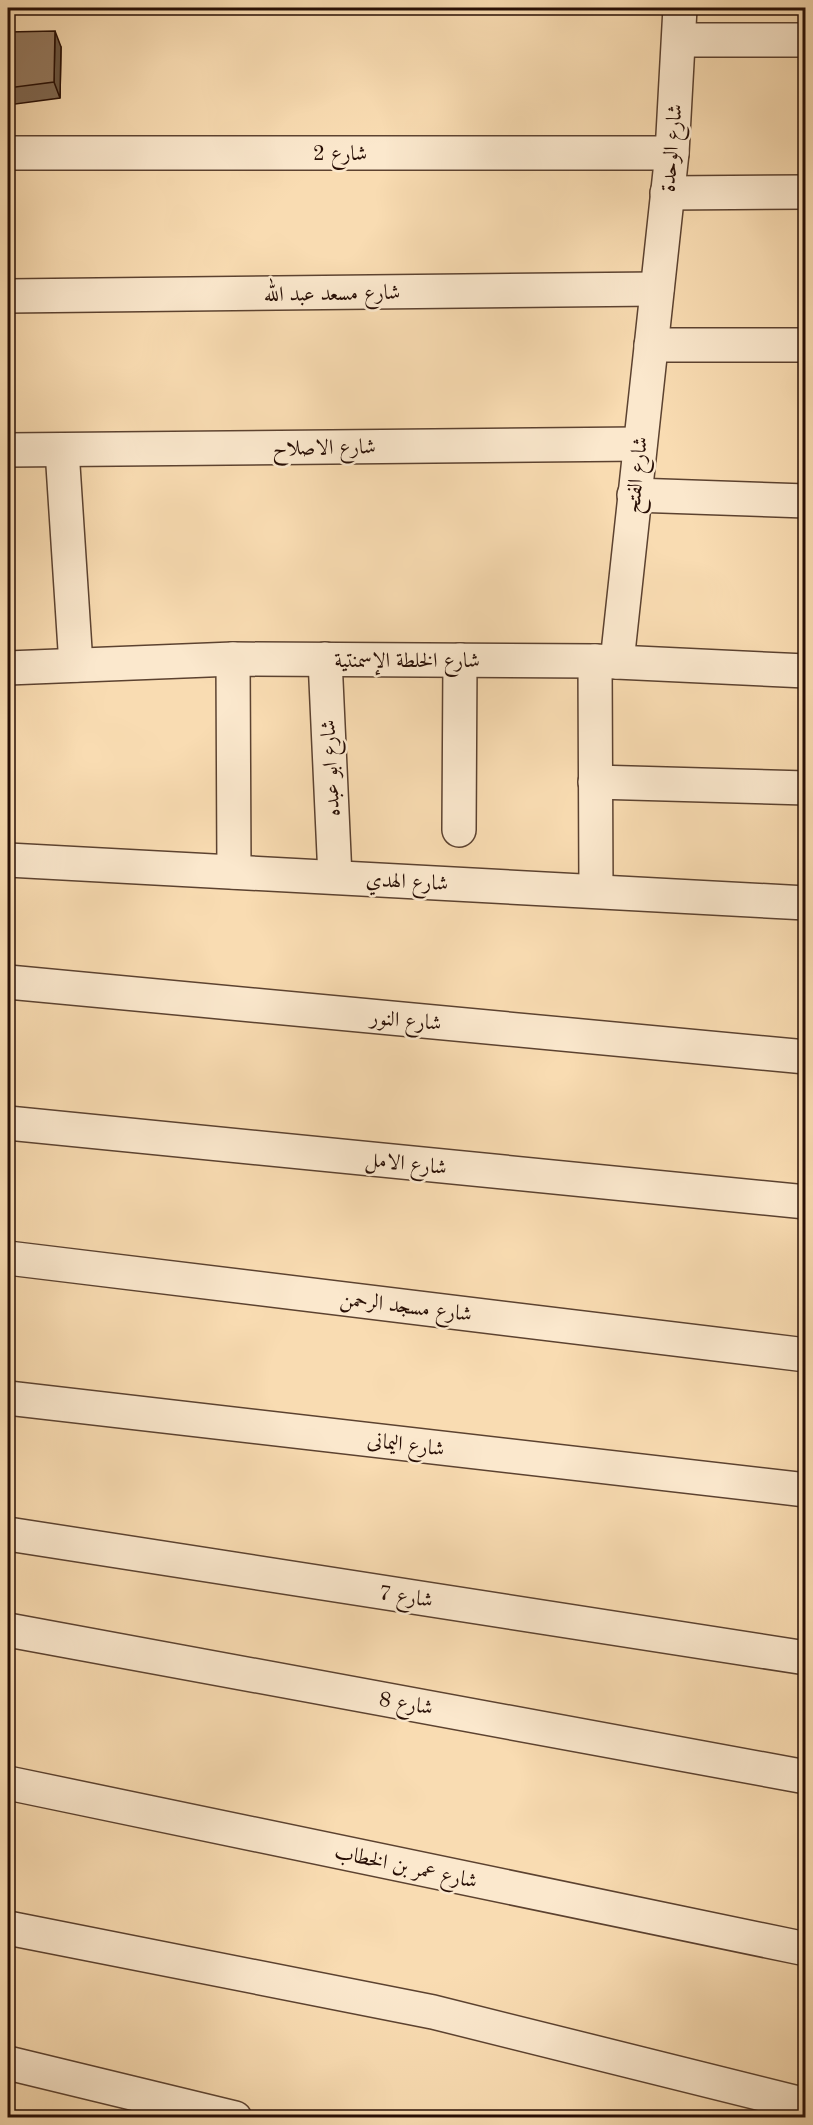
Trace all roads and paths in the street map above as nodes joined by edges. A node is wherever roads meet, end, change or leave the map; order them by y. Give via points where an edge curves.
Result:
1 (680, 8) edge
2 (679, 40) junction
3 (806, 40) edge
4 (8, 153) edge
5 (672, 153) junction
6 (806, 192) edge
7 (668, 193) junction
8 (657, 289) junction
9 (8, 297) edge
10 (651, 345) junction
11 (806, 345) edge
12 (639, 444) junction
13 (8, 450) edge
14 (62, 450) junction
15 (634, 495) junction
16 (806, 501) edge
17 (233, 659) junction
18 (325, 659) junction
19 (460, 660) junction
20 (606, 661) junction
21 (76, 665) junction
22 (8, 668) edge
23 (806, 671) edge
24 (595, 782) junction
25 (806, 788) edge
26 (459, 830) dead end
27 (8, 860) edge
28 (234, 872) junction
29 (335, 877) junction
30 (596, 891) junction
31 (806, 903) edge
32 (8, 982) edge
33 (806, 1058) edge
34 (8, 1123) edge
35 (806, 1202) edge
36 (8, 1258) edge
37 (806, 1355) edge
38 (8, 1398) edge
39 (806, 1490) edge
40 (8, 1534) edge
41 (8, 1630) edge
42 (806, 1658) edge
43 (806, 1777) edge
44 (8, 1784) edge
45 (8, 1928) edge
46 (806, 1950) edge
47 (8, 2063) edge
48 (806, 2105) edge
49 (236, 2118) edge

1 - 2 street, شارع الوحدة
2 - 3 street
2 - 5 street, شارع الوحدة
4 - 5 street, شارع 2
5 - 7 street, شارع الوحدة
6 - 7 street
7 - 8 street, شارع الوحدة
8 - 9 street, شارع مسعد عبد الله
8 - 10 street, شارع الفتح
10 - 11 street
10 - 12 street, شارع الفتح
12 - 14 street, شارع الاصلاح
12 - 15 street, شارع الفتح
13 - 14 street, شارع الاصلاح
14 - 21 street
15 - 16 street
15 - 20 street, شارع الفتح
17 - 18 street, شارع الخلطة الإسمنتية
17 - 21 street, شارع الخلطة الإسمنتية
17 - 28 street
18 - 19 street, شارع الخلطة الإسمنتية
18 - 29 street, شارع ابو عبده
19 - 20 street, شارع الخلطة الإسمنتية
19 - 26 street
20 - 23 street, شارع الخلطة الإسمنتية
20 - 24 street, شارع الفتح
21 - 22 street, شارع الخلطة الإسمنتية
24 - 25 street
24 - 30 street, شارع الفتح
27 - 28 street, شارع الهدي
28 - 29 street, شارع الهدي
29 - 30 street, شارع الهدي
30 - 31 street, شارع الهدي
32 - 33 street, شارع النور
34 - 35 street, شارع الامل
36 - 37 street, شارع مسجد الرحمن
38 - 39 street, شارع اليمانى
40 - 42 street, شارع 7
41 - 43 street, شارع 8
44 - 46 street, شارع عمر بن الخطاب
45 - 48 street via 433,2012
47 - 49 street

